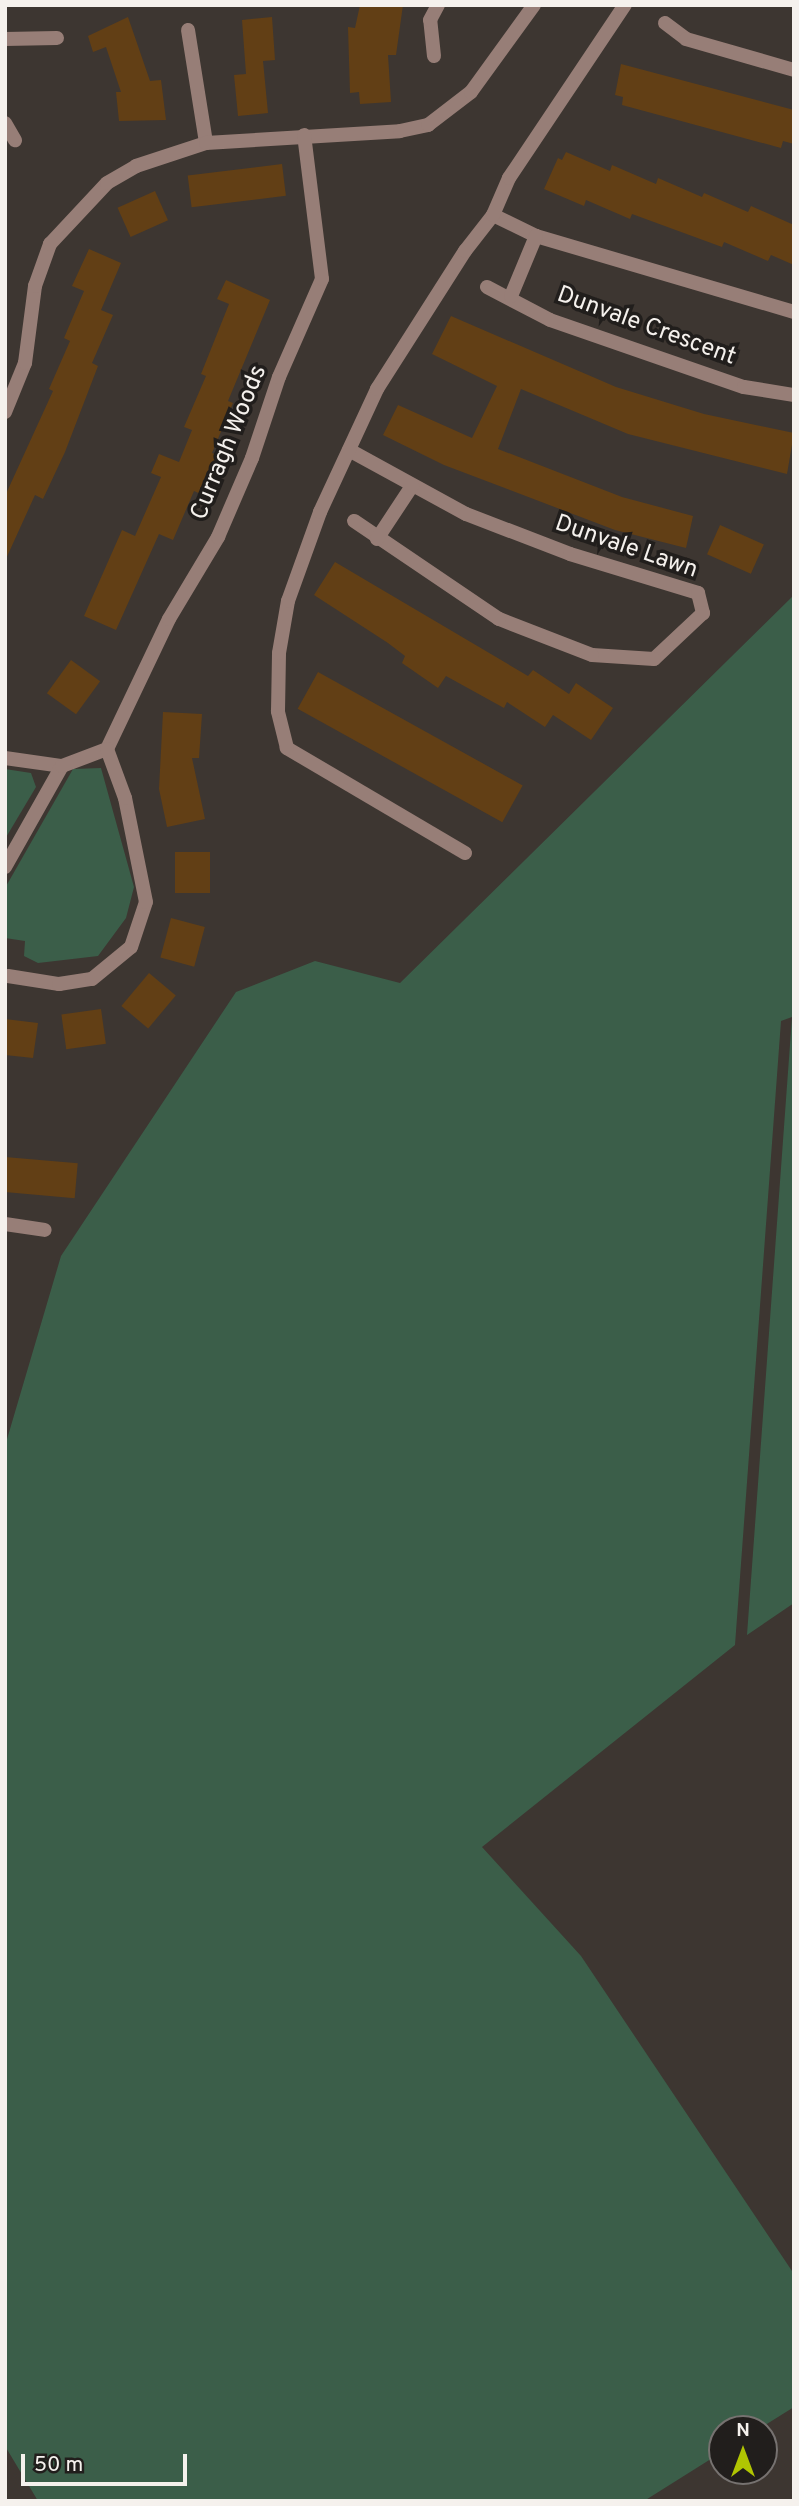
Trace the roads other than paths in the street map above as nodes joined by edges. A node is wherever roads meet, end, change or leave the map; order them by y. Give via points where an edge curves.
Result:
1 (438, 5) edge
2 (534, 5) edge
3 (625, 5) edge
4 (665, 23) dead end
5 (188, 30) dead end
6 (5, 38) edge
7 (57, 38) dead end
8 (434, 57) dead end
9 (794, 70) edge
10 (5, 123) edge
11 (304, 135) junction
12 (15, 140) dead end
13 (206, 143) junction
14 (493, 215) junction
15 (536, 236) junction
16 (487, 287) dead end
17 (511, 296) junction
18 (794, 312) edge
19 (794, 396) edge
20 (5, 412) edge
21 (349, 450) junction
22 (412, 486) junction
23 (354, 521) dead end
24 (377, 539) junction
25 (107, 749) junction
26 (5, 758) edge
27 (62, 766) junction
28 (465, 853) dead end
29 (5, 867) edge
30 (8, 976) dead end
31 (5, 1224) edge
32 (45, 1230) dead end

1 - 8 street via 430,20
2 - 11 street via 471,92 428,125 400,131
3 - 14 street via 509,178
4 - 9 street via 686,39
5 - 13 street
6 - 7 street
10 - 12 street
11 - 13 street
11 - 25 street, Curragh Woods via 322,279 218,537 169,619
13 - 20 street via 136,166 107,183 50,244 36,286 25,363
14 - 15 street, Dunvale Crescent
14 - 21 street via 377,389
15 - 17 street
15 - 18 street, Dunvale Crescent
16 - 17 street, Dunvale Crescent
17 - 19 street, Dunvale Crescent via 550,320 744,387
21 - 22 street, Dunvale Lawn
21 - 28 street via 299,567 279,653 278,711 287,748
22 - 24 street
22 - 24 street, Dunvale Lawn via 466,514 570,554 698,593 703,613 654,659 592,655 499,619
23 - 24 street, Dunvale Lawn
25 - 27 street
25 - 30 street via 131,820 146,902 131,947 92,979 59,984
26 - 27 street
27 - 29 street
31 - 32 street

